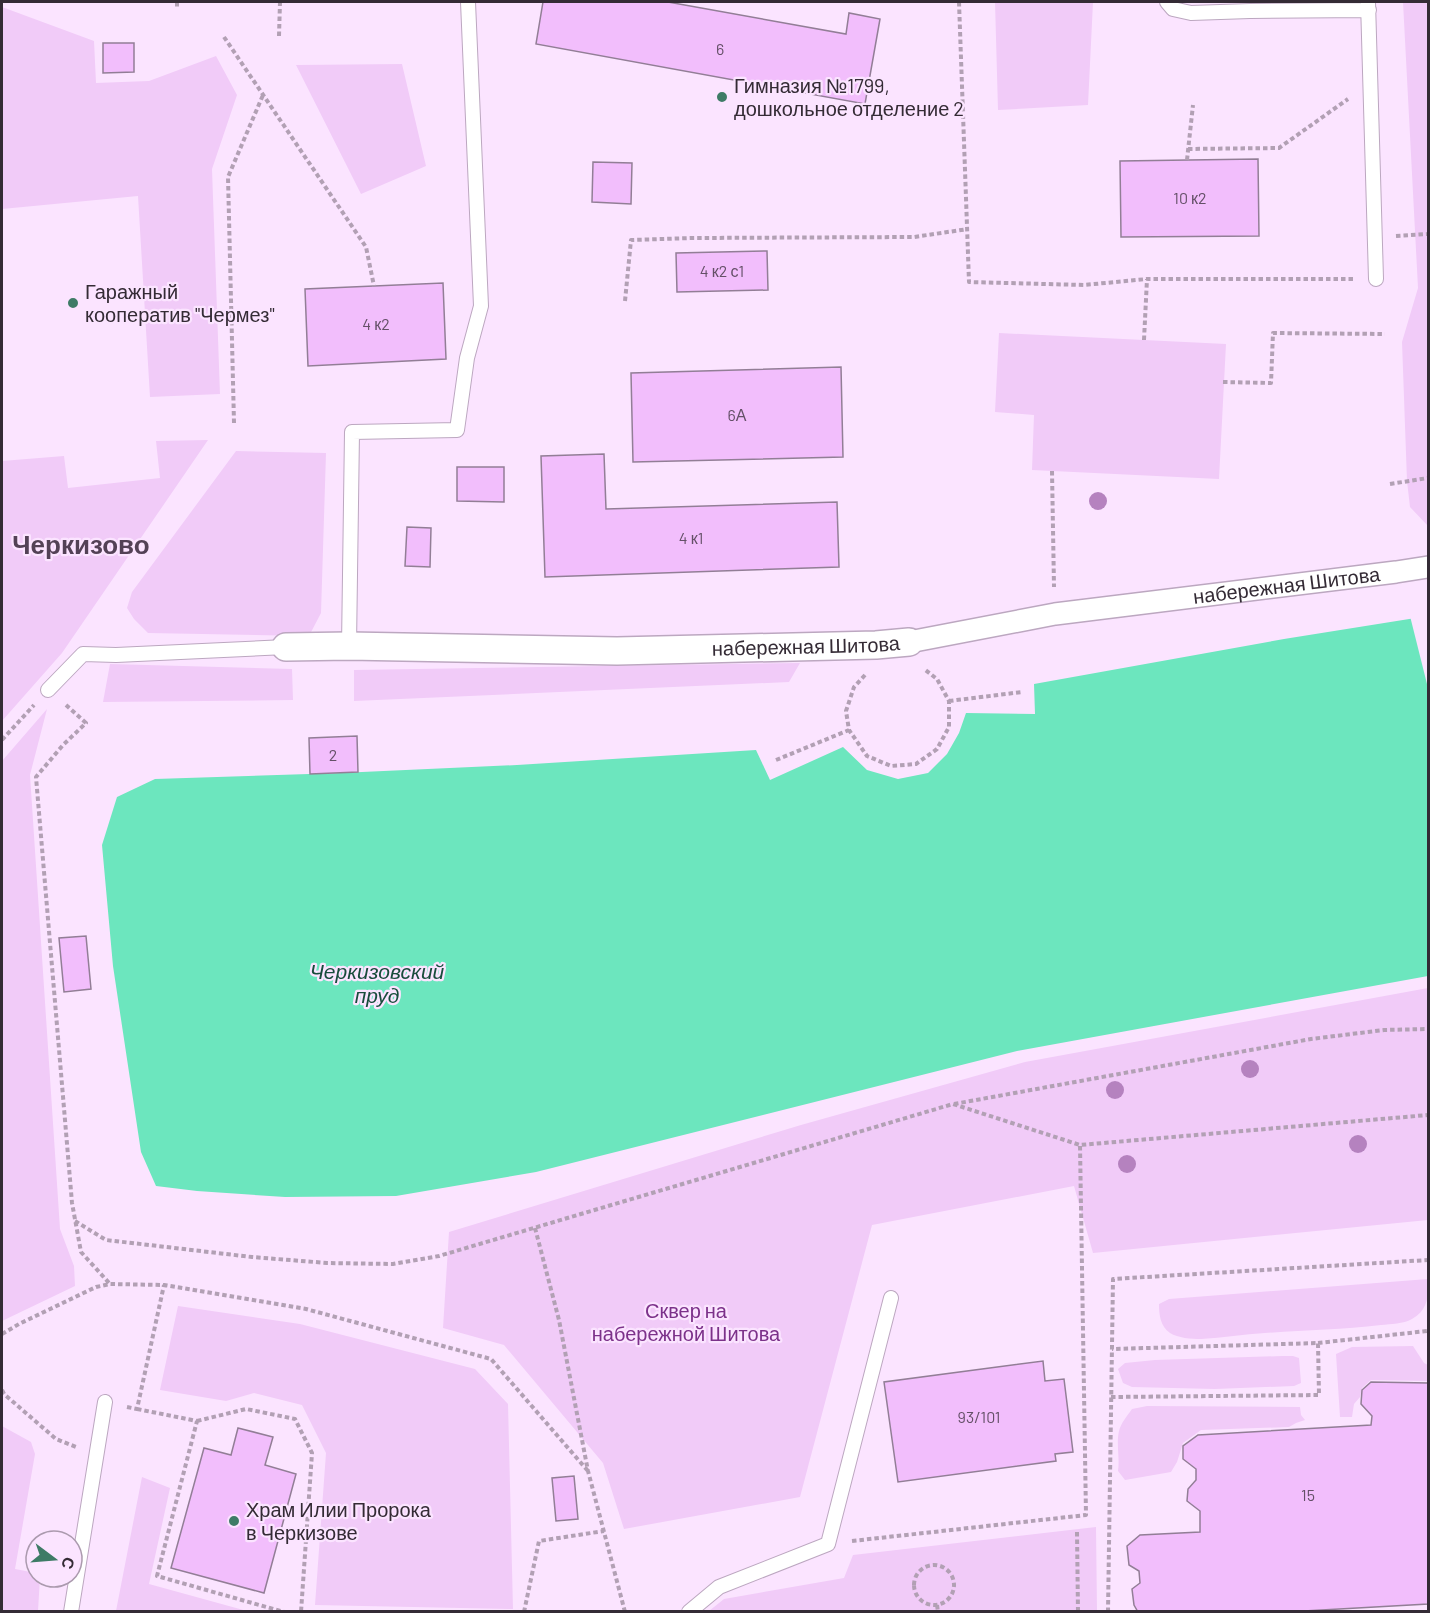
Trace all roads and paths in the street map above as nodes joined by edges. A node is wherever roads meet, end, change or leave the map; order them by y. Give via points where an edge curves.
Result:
1 (177, 2) edge
2 (280, 2) edge
3 (468, 2) edge
4 (959, 2) edge
5 (1167, 2) edge
6 (1369, 6) edge
7 (177, 9) dead end
8 (279, 36) dead end
9 (224, 37) dead end
10 (1371, 82) junction
11 (263, 95) junction
12 (1193, 105) dead end
13 (1188, 149) junction
14 (1187, 160) dead end
15 (968, 229) junction
16 (1428, 234) edge
17 (1391, 236) dead end
18 (1147, 279) junction
19 (1376, 279) joint
20 (374, 286) dead end
21 (625, 301) dead end
22 (1385, 334) dead end
23 (1144, 340) dead end
24 (1223, 382) dead end
25 (234, 423) dead end
26 (1052, 471) dead end
27 (1428, 478) edge
28 (1390, 484) dead end
29 (1428, 567) edge
30 (1055, 614) junction
31 (349, 646) junction
32 (286, 647) joint
33 (913, 652) junction
34 (867, 672) dead end
35 (48, 690) joint
36 (1022, 692) dead end
37 (949, 701) junction
38 (86, 723) dead end
39 (849, 730) junction
40 (2, 740) edge
41 (776, 760) dead end
42 (1428, 1029) edge
43 (953, 1104) junction
44 (1428, 1115) edge
45 (1080, 1145) junction
46 (75, 1221) junction
47 (535, 1228) junction
48 (1428, 1260) edge
49 (110, 1284) junction
50 (164, 1285) junction
51 (891, 1298) dead end
52 (1428, 1329) edge
53 (2, 1334) edge
54 (1318, 1343) junction
55 (1112, 1349) junction
56 (2, 1393) edge
57 (1111, 1397) junction
58 (105, 1402) joint
59 (137, 1409) junction
60 (197, 1421) junction
61 (96, 1454) junction
62 (588, 1471) junction
63 (604, 1531) junction
64 (1077, 1532) dead end
65 (828, 1544) junction
66 (937, 1605) junction
67 (71, 1611) edge
68 (284, 1611) edge
69 (301, 1611) edge
70 (524, 1611) edge
71 (625, 1611) edge
72 (689, 1611) edge
73 (938, 1611) edge
74 (1078, 1611) edge
75 (1108, 1611) edge

1 - 7 path
2 - 8 path
3 - 31 lane via 481,306 467,358 457,430 352,432
4 - 15 path
5 - 6 lane via 1173,9 1191,13
6 - 10 lane
9 - 11 path
10 - 13 path via 1279,148
10 - 19 lane
11 - 20 path via 366,247
11 - 25 path via 228,177
12 - 13 path
13 - 14 path
15 - 18 path via 969,282 1083,285
15 - 21 path via 914,237 631,240
16 - 17 path
18 - 19 path
18 - 23 path
22 - 24 path via 1274,333 1271,383
26 - 30 path
27 - 28 path
29 - 30 street, набережная Шитова
30 - 33 street, набережная Шитова
31 - 32 street, набережная Шитова
31 - 33 street, набережная Шитова via 617,651 876,645
32 - 35 lane via 83,654
33 - 37 path via 937,679
34 - 39 path via 854,687 846,711
35 - 40 path
36 - 37 path
37 - 39 path via 949,727 937,749 916,764 891,766 867,756
38 - 46 path via 36,777
39 - 41 path
42 - 43 path via 1311,1039
43 - 45 path
43 - 47 path
44 - 45 path
45 - 65 path via 1086,1515
46 - 47 path via 106,1240 252,1257 382,1264 439,1256
46 - 49 path via 81,1252
47 - 62 path via 560,1320
48 - 55 path via 1113,1279
49 - 50 path
49 - 53 path via 96,1287
50 - 59 path
50 - 62 path via 306,1309 491,1359
51 - 65 lane
52 - 54 path
54 - 55 path
54 - 57 path via 1319,1395
55 - 57 path
56 - 61 path via 56,1439
57 - 75 path
58 - 59 path
58 - 61 lane
59 - 60 path
60 - 68 path via 156,1576
60 - 69 path via 246,1409 295,1419 312,1453
61 - 67 lane
62 - 63 path
63 - 70 path via 539,1540
63 - 71 path
64 - 74 path
65 - 72 lane via 719,1587
66 - 66 path via 950,1597 954,1582 946,1569 931,1565 917,1573 914,1588 922,1602
66 - 73 path

